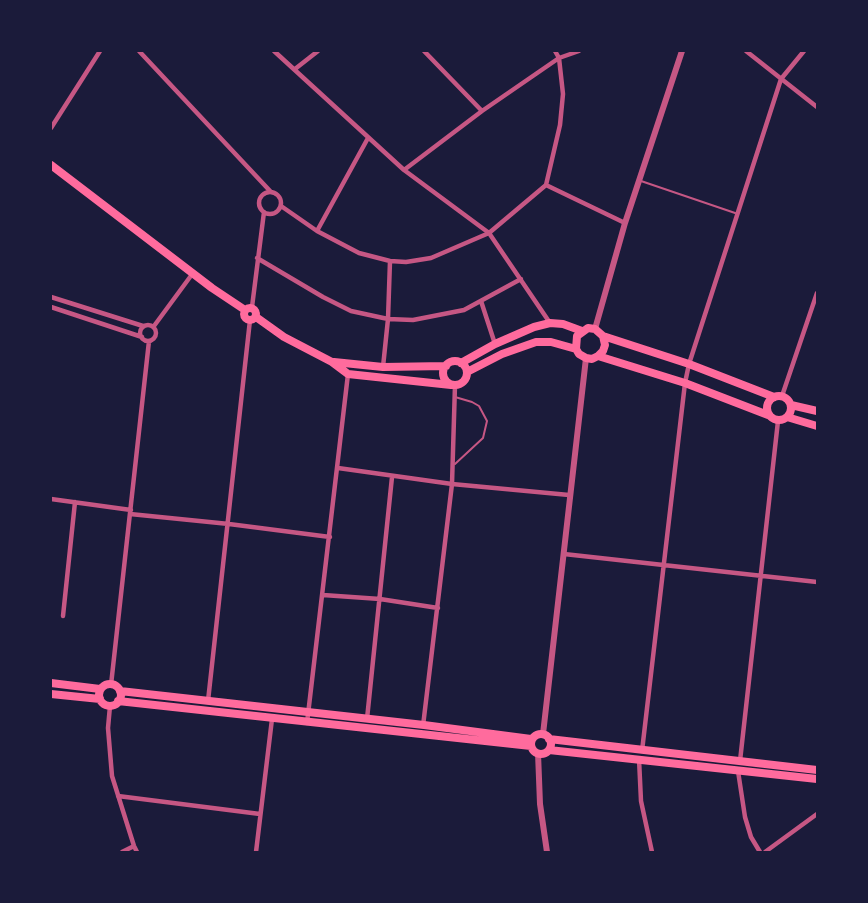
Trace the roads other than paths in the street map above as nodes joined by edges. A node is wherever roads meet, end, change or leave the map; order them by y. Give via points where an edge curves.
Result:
1 (100, 51) edge
2 (139, 51) edge
3 (274, 51) edge
4 (318, 51) edge
5 (424, 51) edge
6 (555, 51) edge
7 (579, 51) edge
8 (682, 51) edge
9 (746, 51) edge
10 (804, 51) edge
11 (559, 58) junction
12 (295, 69) junction
13 (781, 79) junction
14 (817, 107) edge
15 (482, 111) junction
16 (51, 128) edge
17 (368, 138) junction
18 (51, 165) edge
19 (404, 170) junction
20 (640, 181) junction
21 (546, 185) junction
22 (271, 192) junction
23 (281, 206) junction
24 (264, 212) junction
25 (738, 214) junction
26 (626, 223) junction
27 (317, 231) junction
28 (489, 233) junction
29 (257, 258) junction
30 (390, 261) junction
31 (193, 273) junction
32 (521, 279) junction
33 (817, 293) edge
34 (51, 297) edge
35 (481, 301) junction
36 (51, 307) edge
37 (249, 309) junction
38 (253, 318) junction
39 (388, 319) junction
40 (550, 323) junction
41 (144, 326) junction
42 (154, 326) junction
43 (595, 329) junction
44 (582, 331) junction
45 (603, 336) junction
46 (142, 337) junction
47 (149, 341) junction
48 (495, 344) junction
49 (576, 349) junction
50 (598, 356) junction
51 (586, 358) junction
52 (332, 362) junction
53 (461, 363) junction
54 (689, 364) junction
55 (383, 366) junction
56 (446, 366) junction
57 (467, 372) junction
58 (348, 374) junction
59 (685, 383) junction
60 (453, 385) junction
61 (778, 396) junction
62 (454, 397) junction
63 (791, 405) junction
64 (817, 411) edge
65 (768, 415) junction
66 (788, 417) junction
67 (778, 421) junction
68 (817, 426) edge
69 (453, 466) junction
70 (338, 468) junction
71 (392, 477) junction
72 (452, 484) junction
73 (569, 495) junction
74 (51, 499) edge
75 (75, 502) junction
76 (130, 512) junction
77 (229, 524) junction
78 (330, 537) junction
79 (564, 554) junction
80 (663, 564) junction
81 (760, 576) junction
82 (817, 582) edge
83 (323, 595) junction
84 (380, 599) junction
85 (438, 608) junction
86 (63, 616) dead end
87 (51, 683) edge
88 (111, 684) junction
89 (100, 689) junction
90 (120, 691) junction
91 (51, 694) edge
92 (100, 699) junction
93 (118, 701) junction
94 (208, 701) junction
95 (110, 706) junction
96 (308, 712) junction
97 (272, 719) junction
98 (367, 719) junction
99 (307, 723) junction
100 (423, 725) junction
101 (423, 735) junction
102 (546, 736) junction
103 (531, 742) junction
104 (549, 750) junction
105 (538, 753) junction
106 (640, 755) junction
107 (740, 761) junction
108 (817, 770) edge
109 (738, 771) junction
110 (817, 779) edge
111 (118, 796) junction
112 (260, 814) junction
113 (817, 814) edge
114 (134, 846) junction
115 (122, 852) edge
116 (137, 852) edge
117 (256, 852) edge
118 (547, 852) edge
119 (652, 852) edge
120 (760, 852) edge
121 (765, 852) edge

1 - 16 street
2 - 22 street
3 - 12 street
4 - 12 street
5 - 15 street
6 - 11 street
7 - 11 street
8 - 20 street
9 - 13 street
10 - 13 street
11 - 15 street
11 - 21 street via 563,94 560,125
12 - 17 street
13 - 14 street
13 - 25 street
15 - 19 street
17 - 19 street
17 - 27 street
18 - 31 main road
19 - 28 street
20 - 25 lane
20 - 26 street
21 - 26 street
21 - 28 street
22 - 23 street via 278,195
22 - 24 street via 260,199
23 - 24 street via 274,213
23 - 27 street
24 - 29 street
25 - 54 street
26 - 43 street
27 - 30 street via 359,253
28 - 30 street via 430,258
28 - 32 street
29 - 37 street
29 - 39 street via 351,311
30 - 39 street
31 - 37 main road
31 - 42 street
32 - 35 street
32 - 40 street
33 - 61 street
34 - 41 street
35 - 39 street via 445,314 413,320
35 - 48 street
36 - 46 street
37 - 38 main road via 255,309
38 - 52 main road
38 - 77 street
39 - 55 street
40 - 44 main road
40 - 48 main road
41 - 42 street
41 - 46 street
42 - 47 street via 156,334
43 - 44 main road
43 - 45 main road
44 - 49 main road via 575,342
45 - 50 main road via 605,345
45 - 54 main road
46 - 47 street
47 - 76 street
48 - 53 main road
49 - 51 main road
49 - 57 main road via 536,342
50 - 51 main road
50 - 59 main road
51 - 73 street
52 - 55 main road
52 - 58 main road
53 - 56 main road via 455,361
53 - 57 main road
54 - 59 street
54 - 61 main road
55 - 56 main road
56 - 60 main road via 444,377
57 - 60 main road via 463,383
58 - 60 main road
58 - 70 street
59 - 65 main road
59 - 80 street
60 - 62 street
61 - 63 main road via 788,399
61 - 65 main road via 768,401
62 - 69 street
62 - 69 lane via 479,406 487,422 477,446
63 - 64 main road
63 - 66 main road
65 - 67 main road
66 - 67 main road
66 - 68 main road
67 - 81 street
69 - 72 street
70 - 71 street
70 - 78 street
71 - 72 street
71 - 84 street
72 - 73 street
72 - 85 street
73 - 79 street
74 - 75 street
75 - 76 street
75 - 86 street
76 - 77 street
76 - 88 street
77 - 78 street
77 - 94 street
78 - 83 street
79 - 80 street
79 - 102 street
80 - 81 street
80 - 106 street
81 - 82 street
81 - 107 street
83 - 84 street
83 - 96 street
84 - 85 street
84 - 98 street
85 - 100 street
87 - 89 main road
88 - 89 main road
88 - 90 main road
89 - 92 main road
90 - 93 main road
90 - 94 main road
91 - 92 main road
92 - 95 main road
93 - 95 main road
93 - 97 main road
94 - 96 main road
95 - 111 street via 109,749
96 - 98 main road
96 - 99 street
97 - 99 main road
97 - 112 street
98 - 100 main road
99 - 101 main road
100 - 101 street
100 - 103 main road
101 - 103 main road
102 - 103 main road via 536,735
102 - 104 main road via 551,743
102 - 106 main road
103 - 105 main road
104 - 105 main road
104 - 106 main road
105 - 118 street
106 - 107 main road
106 - 109 main road
106 - 119 street via 641,801
107 - 108 main road
109 - 110 main road
109 - 120 street via 745,817
111 - 112 street
111 - 114 street
112 - 117 street
113 - 121 street
114 - 115 street
114 - 116 street

